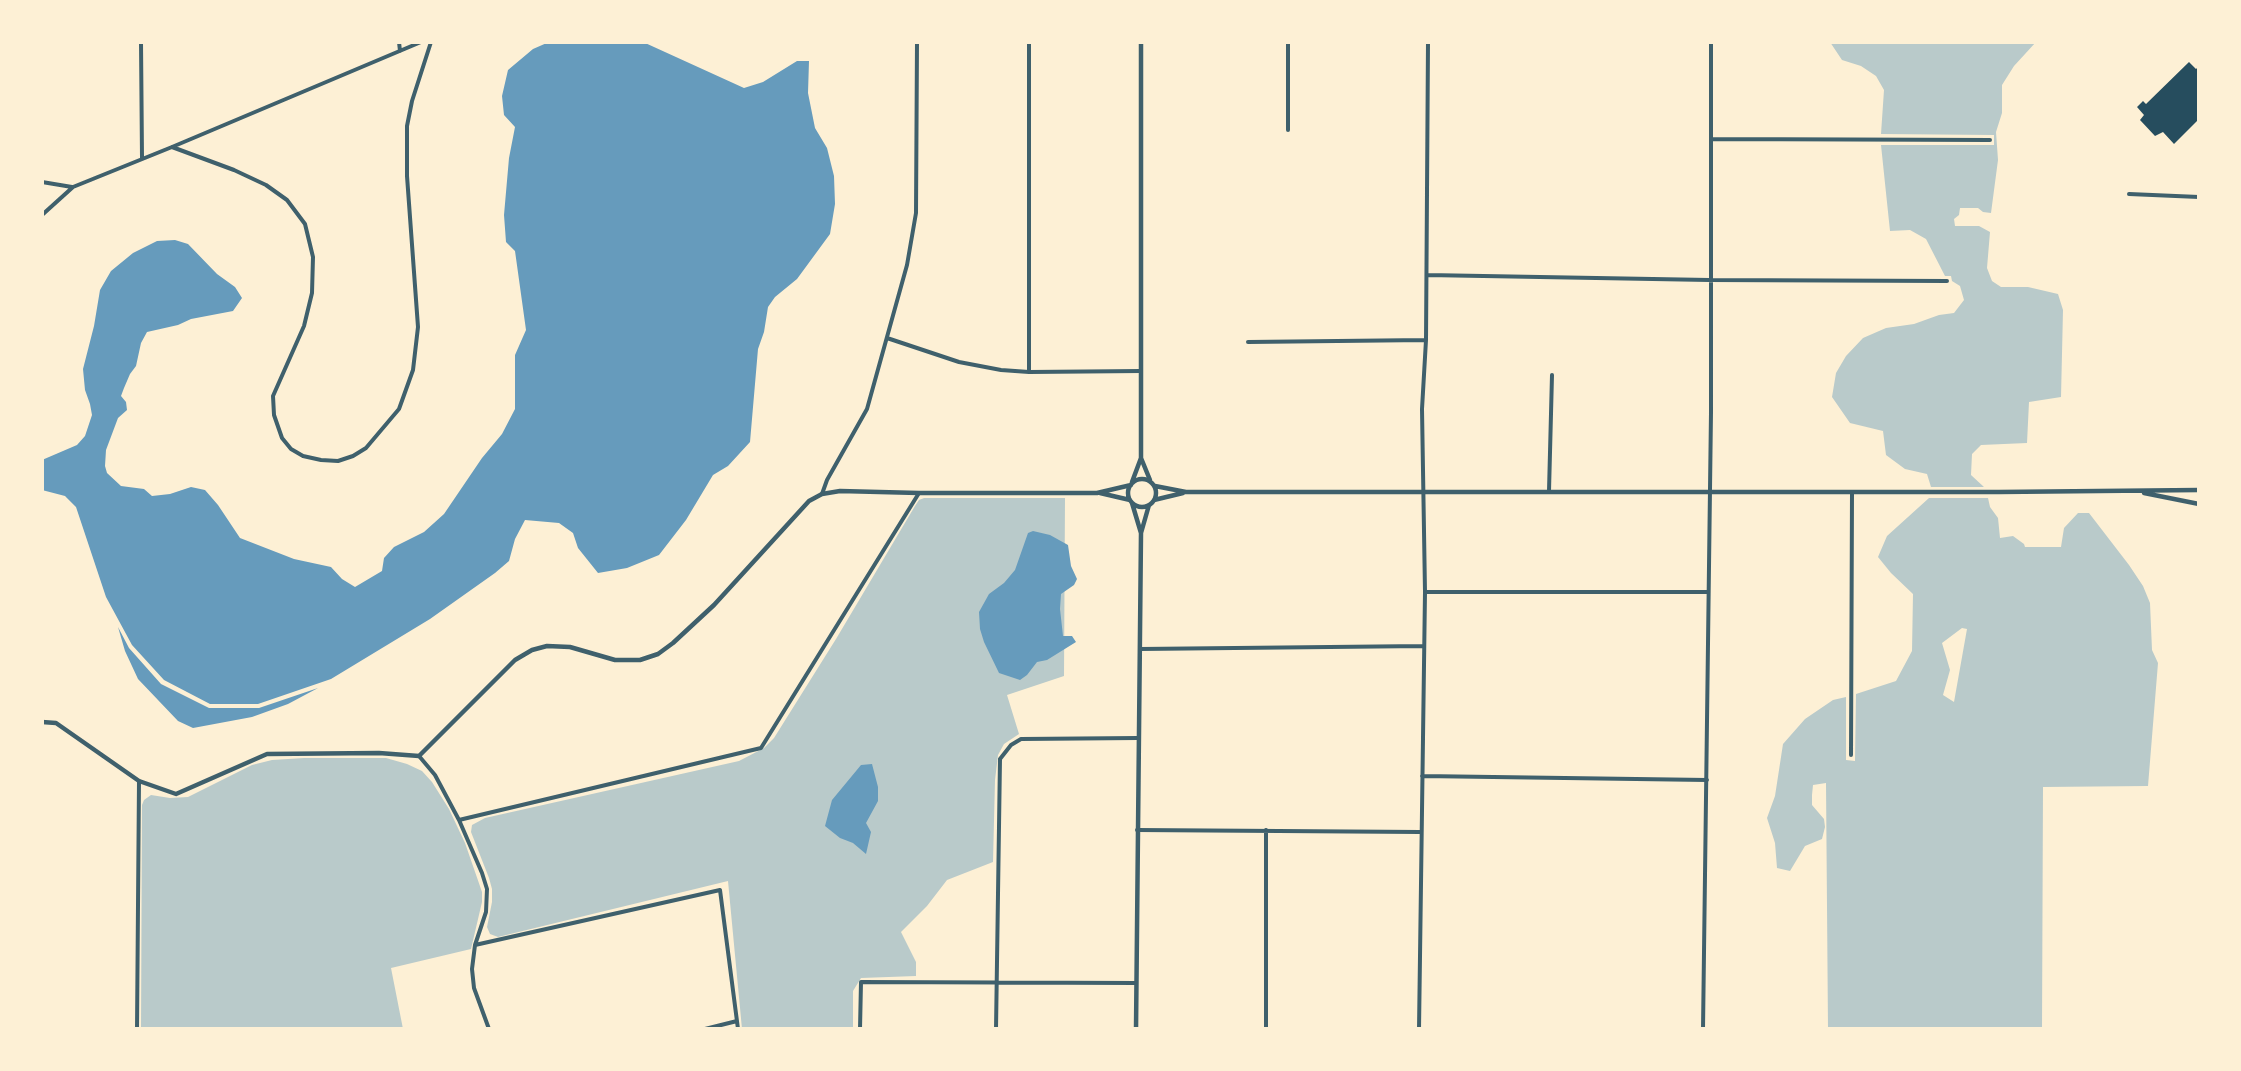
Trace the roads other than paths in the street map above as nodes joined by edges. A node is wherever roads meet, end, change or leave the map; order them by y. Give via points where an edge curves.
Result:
1 (141, 42) edge
2 (399, 42) edge
3 (421, 42) edge
4 (431, 42) edge
5 (917, 42) edge
6 (1029, 42) edge
7 (1141, 42) edge
8 (1288, 42) edge
9 (1428, 42) edge
10 (1711, 42) edge
11 (400, 51) junction
12 (1288, 130) dead end
13 (1711, 139) junction
14 (1990, 140) dead end
15 (172, 147) junction
16 (142, 158) junction
17 (42, 182) edge
18 (73, 187) junction
19 (2129, 194) dead end
20 (2199, 197) edge
21 (42, 215) edge
22 (1427, 275) junction
23 (1709, 280) junction
24 (1947, 281) dead end
25 (887, 338) junction
26 (1426, 340) junction
27 (1248, 342) dead end
28 (1142, 371) junction
29 (1029, 372) junction
30 (1552, 375) dead end
31 (1141, 458) junction
32 (1150, 482) junction
33 (1132, 483) junction
34 (1155, 486) junction
35 (2199, 490) edge
36 (1425, 491) junction
37 (1549, 491) junction
38 (2132, 491) junction
39 (1097, 492) junction
40 (1186, 492) junction
41 (1709, 492) junction
42 (1852, 492) junction
43 (919, 493) junction
44 (822, 494) junction
45 (1154, 500) junction
46 (1131, 501) junction
47 (2199, 504) edge
48 (1149, 505) junction
49 (1141, 533) junction
50 (1425, 592) junction
51 (1708, 592) junction
52 (1424, 646) junction
53 (1140, 649) junction
54 (42, 722) edge
55 (1138, 738) junction
56 (1851, 755) dead end
57 (419, 756) junction
58 (1422, 776) junction
59 (1707, 780) junction
60 (139, 781) junction
61 (459, 820) junction
62 (1137, 830) junction
63 (1266, 830) junction
64 (1420, 832) junction
65 (475, 945) junction
66 (997, 982) junction
67 (1136, 983) junction
68 (737, 1021) junction
69 (137, 1029) edge
70 (489, 1029) edge
71 (705, 1029) edge
72 (738, 1029) edge
73 (860, 1029) edge
74 (996, 1029) edge
75 (1136, 1029) edge
76 (1266, 1029) edge
77 (1419, 1029) edge
78 (1703, 1029) edge

1 - 16 street
2 - 11 street
3 - 11 street
4 - 15 street via 407,126 418,327 413,370 399,409 366,448 353,456 338,461 303,456 282,438 274,415 273,396 304,326 312,293 313,257 305,224 287,200 266,185
5 - 25 street via 916,213
6 - 29 street
7 - 28 street
8 - 12 street
9 - 22 street
10 - 13 street
11 - 15 street
13 - 14 street
13 - 23 street
15 - 16 street
16 - 18 street
17 - 18 street
18 - 21 street
19 - 20 street
22 - 23 street
22 - 26 street
23 - 24 street
23 - 41 street
25 - 29 street via 959,362
25 - 44 street via 867,409
26 - 27 street
26 - 36 street via 1422,409
28 - 29 street
28 - 31 street
30 - 37 street
31 - 32 street
31 - 33 street
32 - 33 street via 1141,478
32 - 34 street
33 - 39 street
33 - 46 street via 1128,492
34 - 40 street
34 - 45 street
35 - 38 street
36 - 37 street
36 - 40 street
36 - 50 street
37 - 41 street
38 - 42 street
38 - 47 street
39 - 43 street
39 - 46 street
40 - 45 street
41 - 42 street
41 - 51 street
42 - 56 street
43 - 44 street
43 - 61 street via 761,748
44 - 57 street via 809,501 714,605 658,654 640,660 615,660 570,647 532,650 515,660
45 - 48 street
46 - 48 street via 1140,507
46 - 49 street
48 - 49 street
49 - 53 street
50 - 51 street
50 - 52 street
51 - 59 street
52 - 53 street
52 - 58 street
53 - 55 street
54 - 60 street via 56,723
55 - 62 street
55 - 66 street via 1022,739 1000,759
57 - 60 street via 267,754 176,794
57 - 61 street via 435,775
58 - 59 street
58 - 64 street
59 - 78 street
60 - 69 street
61 - 65 street via 487,889 486,912
62 - 63 street
62 - 67 street
63 - 64 street
63 - 76 street
64 - 77 street
65 - 68 street via 720,890
65 - 70 street via 474,988
66 - 67 street
66 - 73 street via 861,982
66 - 74 street
67 - 75 street
68 - 71 street
68 - 72 street

